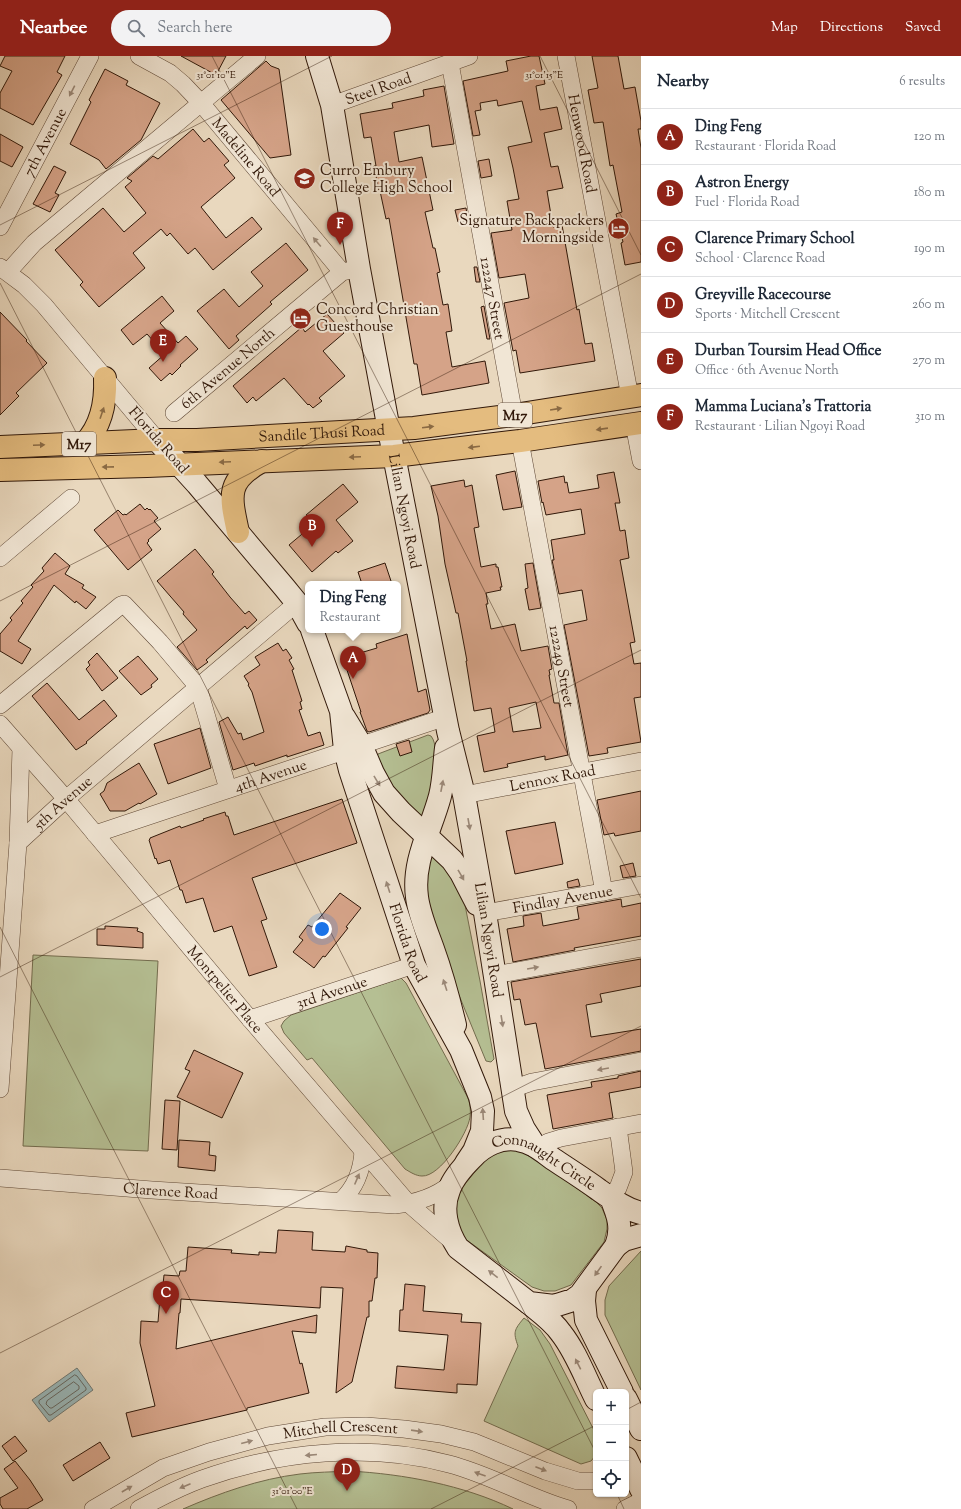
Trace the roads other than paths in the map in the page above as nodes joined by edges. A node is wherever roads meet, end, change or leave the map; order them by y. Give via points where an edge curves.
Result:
1 (90, 56) edge
2 (139, 56) edge
3 (257, 56) edge
4 (317, 56) edge
5 (469, 56) edge
6 (566, 56) edge
7 (450, 63) junction
8 (201, 103) junction
9 (332, 104) junction
10 (0, 227) edge
11 (4, 269) edge
12 (350, 270) junction
13 (105, 378) junction
14 (636, 396) edge
15 (174, 413) dead end
16 (514, 415) junction
17 (638, 424) edge
18 (389, 430) junction
19 (157, 440) junction
20 (520, 441) junction
21 (85, 444) junction
22 (0, 447) edge
23 (394, 456) junction
24 (262, 461) junction
25 (641, 461) edge
26 (179, 464) junction
27 (0, 470) edge
28 (71, 498) dead end
29 (238, 532) junction
30 (0, 558) edge
31 (297, 603) junction
32 (305, 618) edge
33 (313, 633) edge
34 (198, 687) junction
35 (0, 705) edge
36 (0, 724) edge
37 (447, 724) junction
38 (353, 748) junction
39 (21, 749) junction
40 (641, 761) edge
41 (582, 772) junction
42 (228, 789) junction
43 (464, 795) junction
44 (66, 800) junction
45 (94, 834) junction
46 (426, 836) junction
47 (18, 843) junction
48 (641, 885) edge
49 (604, 892) junction
50 (486, 920) junction
51 (641, 948) edge
52 (414, 965) junction
53 (495, 974) junction
54 (250, 1019) junction
55 (461, 1050) junction
56 (641, 1061) edge
57 (0, 1089) edge
58 (512, 1090) junction
59 (641, 1123) edge
60 (618, 1127) junction
61 (537, 1148) junction
62 (363, 1151) junction
63 (466, 1163) junction
64 (0, 1178) edge
65 (451, 1184) junction
66 (610, 1197) junction
67 (340, 1201) junction
68 (408, 1203) junction
69 (641, 1214) edge
70 (641, 1235) edge
71 (616, 1246) junction
72 (458, 1248) junction
73 (585, 1290) junction
74 (530, 1303) junction
75 (620, 1389) edge
76 (593, 1393) edge
77 (629, 1405) edge
78 (333, 1427) junction
79 (641, 1428) edge
80 (333, 1453) junction
81 (509, 1456) junction
82 (631, 1465) edge
83 (497, 1481) junction
84 (593, 1481) edge
85 (641, 1488) edge
86 (641, 1501) edge
87 (93, 1509) edge
88 (139, 1509) edge
89 (568, 1509) edge
90 (625, 1509) edge

1 -> 10 street, 7th Avenue
2 - 8 street, Madeline Road via 170,73
3 - 8 street
4 - 9 street, Lilian Ngoyi Road
5 - 7 street, Steel Road
6 - 14 street, Henwood Road
7 - 9 street, Steel Road
7 - 16 street, 122247 Street
8 - 11 street
12 -> 8 street, Madeline Road
9 - 12 street, Lilian Ngoyi Road
11 - 13 street, Florida Road via 44,305
12 - 15 street, 6th Avenue North
12 - 18 street, Lilian Ngoyi Road
13 - 19 street, Florida Road
21 -> 13 main road via 95,430 104,408
16 -> 14 main road, Sandile Thusi Road / M17
18 -> 16 main road, Sandile Thusi Road / M17
17 -> 20 main road, Sandile Thusi Road / M17
17 - 25 street
18 - 19 main road, Sandile Thusi Road / M17
18 - 23 street, Lilian Ngoyi Road
19 - 21 main road, Sandile Thusi Road / M17
19 - 26 street, Florida Road
20 -> 23 main road, Sandile Thusi Road / M17
20 - 41 street, 122249 Street
22 -> 21 main road, Sandile Thusi Road / M17
23 -> 24 main road, Sandile Thusi Road / M17
23 - 37 street, Lilian Ngoyi Road
24 -> 26 main road, Sandile Thusi Road / M17
24 - 29 main road via 247,470 238,479 234,488 232,499
26 -> 27 main road, Sandile Thusi Road / M17
26 - 29 street, Florida Road
28 - 30 street
29 - 31 street, Florida Road
31 - 32 street, Florida Road
31 - 34 street, 5th Avenue
33 - 38 street, Florida Road
34 - 35 street via 123,604
34 - 42 street
34 - 44 street, 5th Avenue
36 - 39 street, Montpelier Place
37 - 38 street, 4th Avenue
37 - 43 street, Lilian Ngoyi Road
46 -> 37 street, Lilian Ngoyi Road via 444,776
38 - 42 street, 4th Avenue
38 -> 46 street, Florida Road via 384,792
52 -> 38 street, Florida Road via 350,770
39 - 44 street, Montpelier Place
39 - 47 street
40 - 41 street, Lennox Road
41 - 43 street, Lennox Road
41 - 49 street, 122249 Street
42 - 45 street, 4th Avenue
43 -> 50 street, Lilian Ngoyi Road
44 - 45 street, Montpelier Place
44 - 47 street, 5th Avenue
45 - 54 street, Montpelier Place
46 -> 50 street, Florida Road via 452,860
55 -> 46 street, Lilian Ngoyi Road via 450,1003 416,896 417,870
47 - 57 street
48 - 49 street, Findlay Avenue
49 - 50 street, Findlay Avenue
50 - 53 street, Lilian Ngoyi Road
53 -> 51 street
52 - 54 street, 3rd Avenue
52 - 55 street, Florida Road
53 -> 58 street, Lilian Ngoyi Road
54 - 62 street, Montpelier Place
63 -> 55 street, Florida Road via 482,1131 483,1110
56 -> 58 street via 532,1082
58 - 61 street, Lilian Ngoyi Road via 519,1120
59 - 60 street
60 - 61 street via 548,1142
60 - 66 street via 624,1172 618,1188
61 - 63 street, Connaught Circle via 518,1140 502,1140 477,1152
61 - 66 street, Connaught Circle
67 -> 62 street via 355,1185
62 - 68 street, Montpelier Place
63 - 65 street, Connaught Circle
64 - 67 street, Clarence Road
65 - 68 street, Clarence Road via 443,1191
65 - 72 street, Connaught Circle via 446,1195 446,1217
66 - 69 street
66 - 71 street, Connaught Circle via 619,1221 619,1238
67 - 68 street, Clarence Road
68 - 72 street, Montpelier Place
70 - 71 street via 624,1240
71 -> 73 street, Connaught Circle
74 -> 72 street, Connaught Circle
73 - 74 street, Connaught Circle via 573,1300 554,1306
73 - 75 street via 586,1320
76 -> 74 street via 561,1332
77 - 79 street
78 - 80 street
78 -> 81 street, Mitchell Crescent via 366,1426 441,1434 474,1442
87 -> 78 street, Mitchell Crescent via 163,1468 209,1452 268,1436
83 -> 80 street, Mitchell Crescent via 449,1464 399,1455
80 -> 88 street, Mitchell Crescent via 293,1456 248,1465 202,1479
81 - 83 street
81 -> 84 street, Mitchell Crescent via 578,1481
82 - 85 street
83 - 89 street, Mitchell Crescent
86 - 90 street

